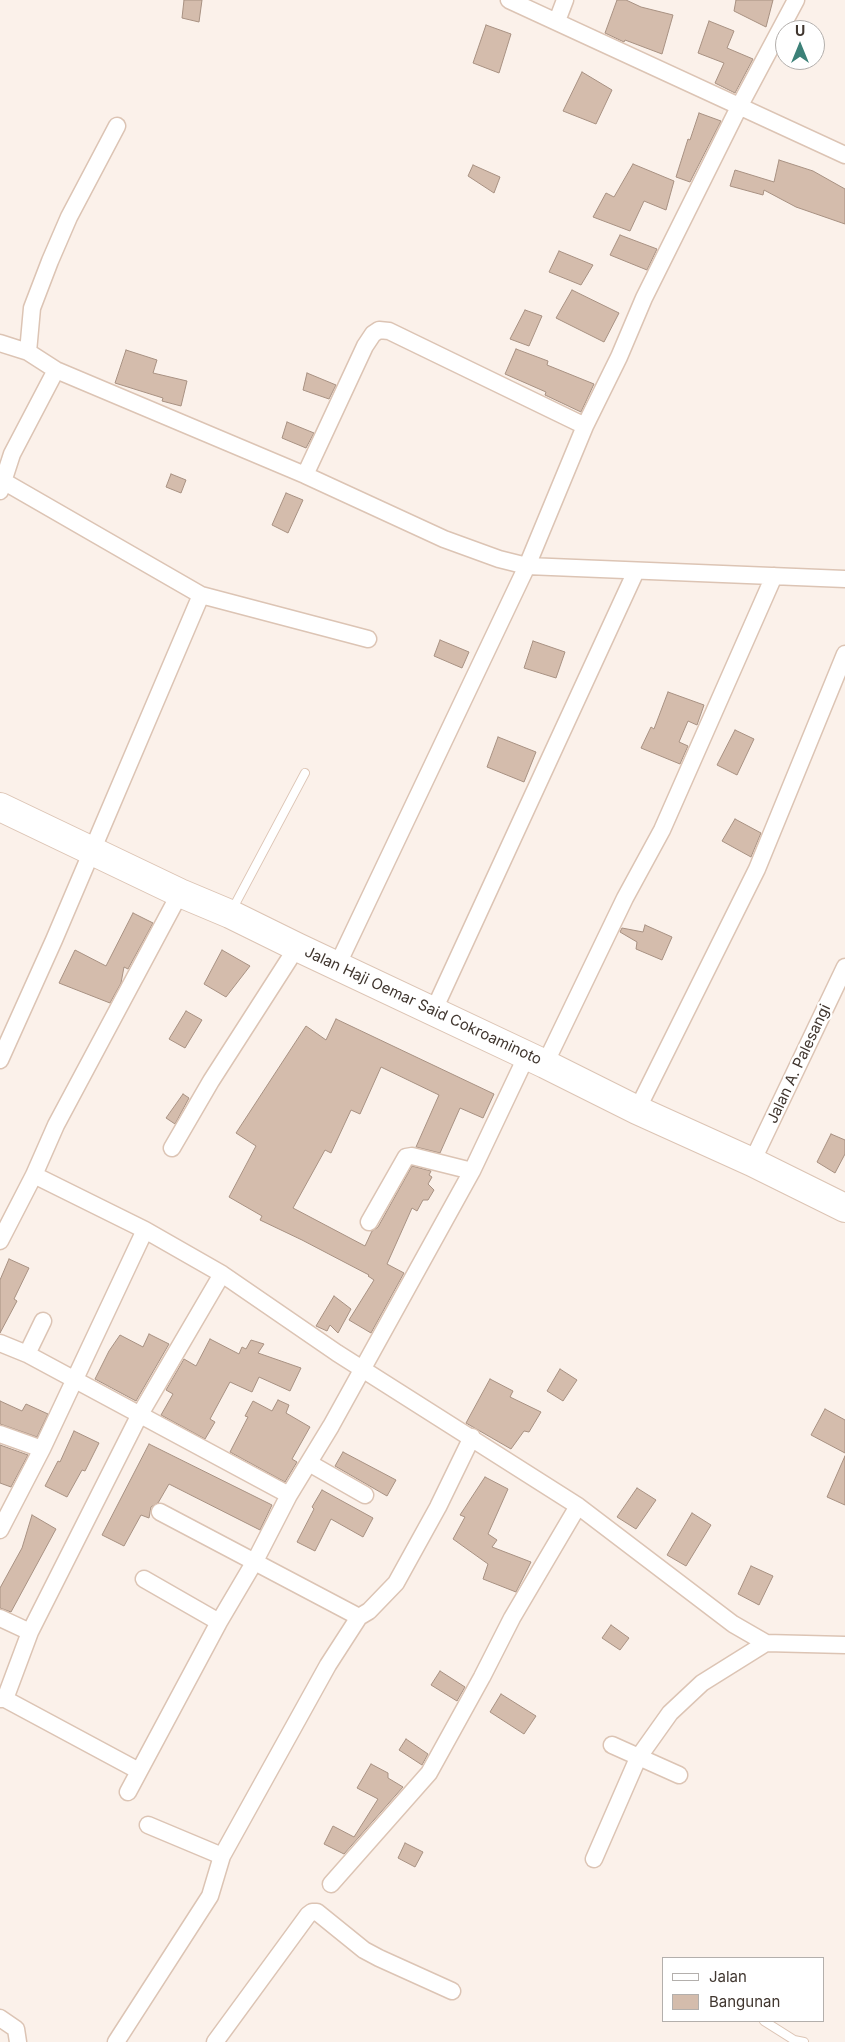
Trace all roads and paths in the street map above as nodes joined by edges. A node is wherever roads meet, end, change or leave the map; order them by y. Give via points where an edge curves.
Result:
1 (509, 0) edge
2 (565, 0) edge
3 (796, 0) edge
4 (557, 22) junction
5 (739, 107) junction
6 (117, 126) dead end
7 (845, 155) edge
8 (0, 343) edge
9 (28, 352) junction
10 (56, 370) junction
11 (585, 426) junction
12 (305, 475) junction
13 (2, 486) edge
14 (527, 566) junction
15 (636, 571) junction
16 (774, 576) junction
17 (845, 579) edge
18 (201, 595) junction
19 (368, 639) dead end
20 (845, 654) edge
21 (305, 773) dead end
22 (0, 807) edge
23 (91, 850) junction
24 (180, 893) junction
25 (230, 914) junction
26 (297, 947) junction
27 (336, 966) junction
28 (845, 967) edge
29 (433, 1012) junction
30 (0, 1060) edge
31 (536, 1060) junction
32 (638, 1110) junction
33 (172, 1148) dead end
34 (752, 1162) junction
35 (472, 1171) junction
36 (34, 1175) junction
37 (845, 1208) edge
38 (369, 1222) dead end
39 (145, 1230) junction
40 (0, 1241) edge
41 (222, 1274) junction
42 (43, 1321) dead end
43 (0, 1343) edge
44 (26, 1354) junction
45 (362, 1368) junction
46 (75, 1380) junction
47 (139, 1416) junction
48 (0, 1434) edge
49 (472, 1438) junction
50 (42, 1449) junction
51 (309, 1463) junction
52 (288, 1495) junction
53 (365, 1495) dead end
54 (578, 1506) junction
55 (160, 1512) dead end
56 (0, 1530) edge
57 (255, 1561) junction
58 (144, 1579) dead end
59 (359, 1617) junction
60 (0, 1618) edge
61 (219, 1622) junction
62 (30, 1632) junction
63 (766, 1643) junction
64 (845, 1645) edge
65 (3, 1699) edge
66 (612, 1745) dead end
67 (638, 1758) junction
68 (139, 1771) junction
69 (680, 1775) dead end
70 (128, 1792) dead end
71 (148, 1825) dead end
72 (222, 1856) junction
73 (594, 1859) dead end
74 (331, 1884) dead end
75 (452, 1991) dead end
76 (0, 2018) edge
77 (766, 2022) edge
78 (18, 2042) edge
79 (116, 2042) edge
80 (215, 2042) edge
81 (804, 2042) edge

1 - 4 street
2 - 4 street
3 - 5 street
4 - 5 street
5 - 7 street
5 - 11 street via 644,298
6 - 9 street via 70,216 40,286 32,308
8 - 9 street
9 - 10 street
10 - 12 street
10 - 13 street via 12,454
11 - 12 street via 389,331 379,330 365,346
11 - 14 street
12 - 14 street via 444,539
13 - 18 street
14 - 15 street
14 - 27 street
15 - 16 street
15 - 29 street
16 - 17 street
16 - 31 street via 662,830
18 - 19 street
18 - 23 street
20 - 32 street via 757,869
21 - 25 lane
22 - 23 highway, Jalan Haji Oemar Said Cokroaminoto
23 - 24 highway, Jalan Haji Oemar Said Cokroaminoto
23 - 30 street
24 - 25 highway, Jalan Haji Oemar Said Cokroaminoto
24 - 36 street via 56,1125
25 - 26 highway, Jalan Haji Oemar Said Cokroaminoto
26 - 27 highway, Jalan Haji Oemar Said Cokroaminoto
26 - 33 street
27 - 29 highway, Jalan Haji Oemar Said Cokroaminoto
28 - 34 street, Jalan A. Palesangi
29 - 31 highway, Jalan Haji Oemar Said Cokroaminoto
31 - 32 highway, Jalan Haji Oemar Said Cokroaminoto
31 - 35 street
32 - 34 highway, Jalan Haji Oemar Said Cokroaminoto
34 - 37 highway, Jalan Haji Oemar Said Cokroaminoto
35 - 38 street via 428,1159 406,1157
35 - 45 street
36 - 39 street
36 - 40 street
39 - 41 street
39 - 46 street
41 - 45 street
41 - 47 street
42 - 44 street
43 - 44 street
44 - 46 street
45 - 49 street
45 - 51 street
46 - 47 street
46 - 50 street
47 - 52 street
47 - 62 street
48 - 50 street
49 - 54 street
49 - 59 street via 396,1583
50 - 56 street
51 - 52 street
51 - 53 street
52 - 57 street
54 - 63 street via 733,1624
54 - 74 street via 512,1618 429,1773
55 - 57 street
57 - 59 street
57 - 61 street
58 - 61 street
59 - 72 street via 328,1665
60 - 62 street
61 - 68 street
62 - 65 street
63 - 64 street
63 - 67 street via 702,1683 670,1713
65 - 68 street
66 - 67 street
67 - 69 street
67 - 73 street
68 - 70 street
71 - 72 street
72 - 79 street via 210,1896
75 - 80 street via 378,1958 317,1912 312,1912
76 - 78 street via 16,2029
77 - 81 lane via 794,2040

